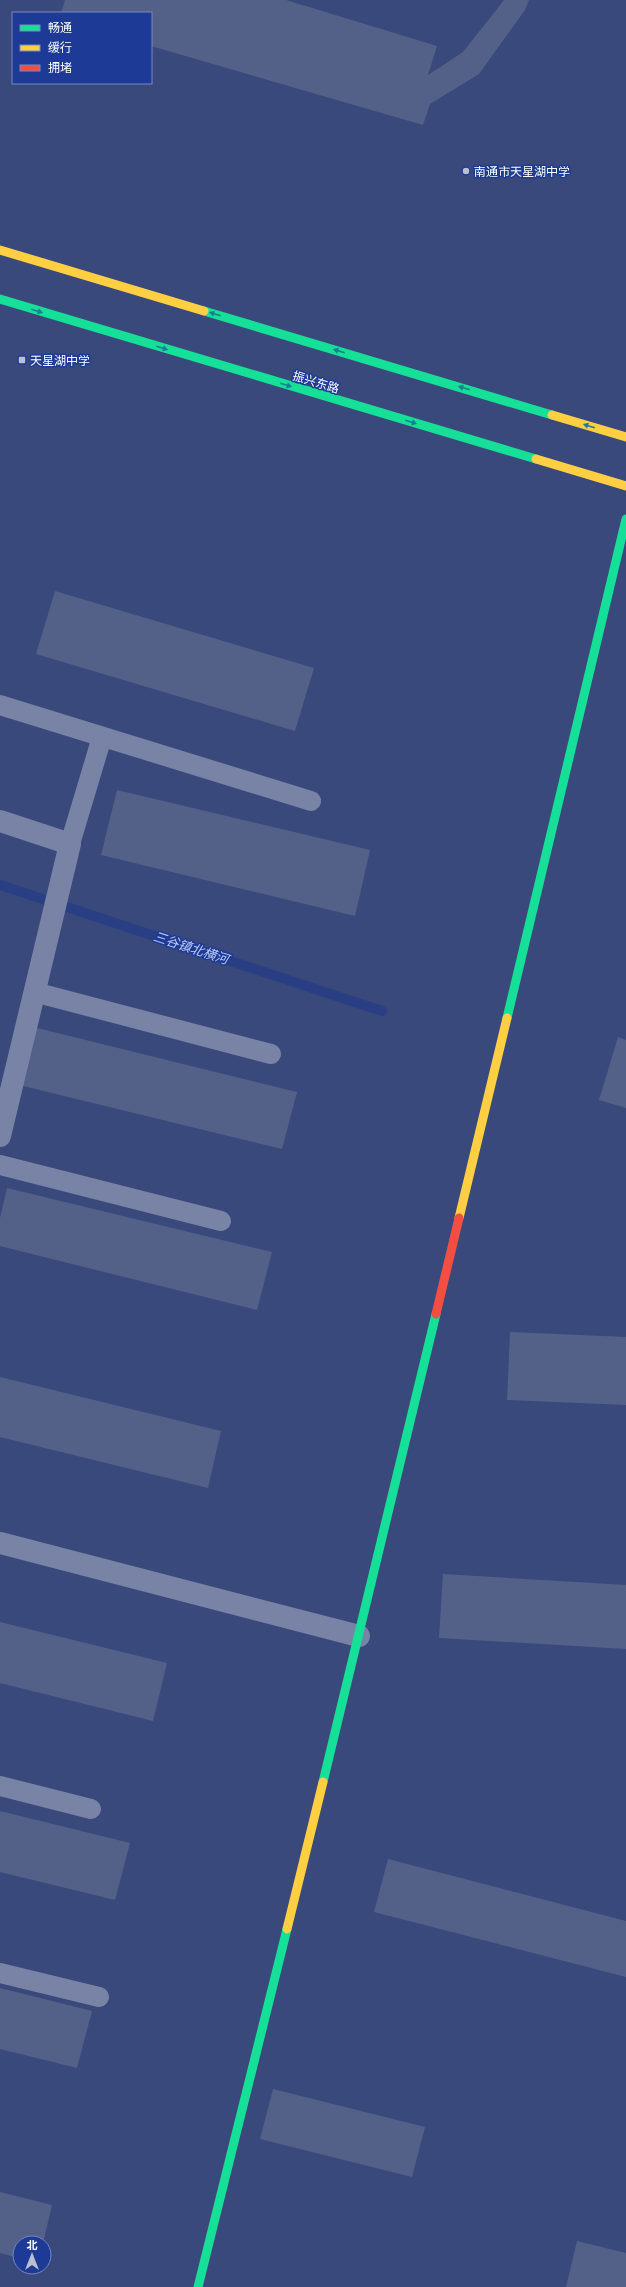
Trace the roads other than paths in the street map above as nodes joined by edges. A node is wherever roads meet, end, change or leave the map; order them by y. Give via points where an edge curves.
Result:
1 (0, 250) edge
2 (0, 299) edge
3 (626, 437) edge
4 (626, 486) edge
5 (626, 518) edge
6 (0, 705) edge
7 (102, 737) junction
8 (311, 801) dead end
9 (0, 821) edge
10 (70, 844) junction
11 (34, 992) junction
12 (271, 1054) dead end
13 (0, 1136) edge
14 (0, 1165) edge
15 (220, 1221) dead end
16 (0, 1543) edge
17 (359, 1636) junction
18 (0, 1786) edge
19 (91, 1809) dead end
20 (0, 1973) edge
21 (99, 1997) dead end
22 (198, 2287) edge

3 -> 1 street
2 -> 4 street, 振兴东路
5 - 17 street
6 - 7 lane
7 - 8 lane
7 - 10 lane
9 - 10 street
10 - 11 street
11 - 12 lane
11 - 13 street
14 - 15 lane
16 - 17 street
17 - 22 street
18 - 19 lane
20 - 21 lane

